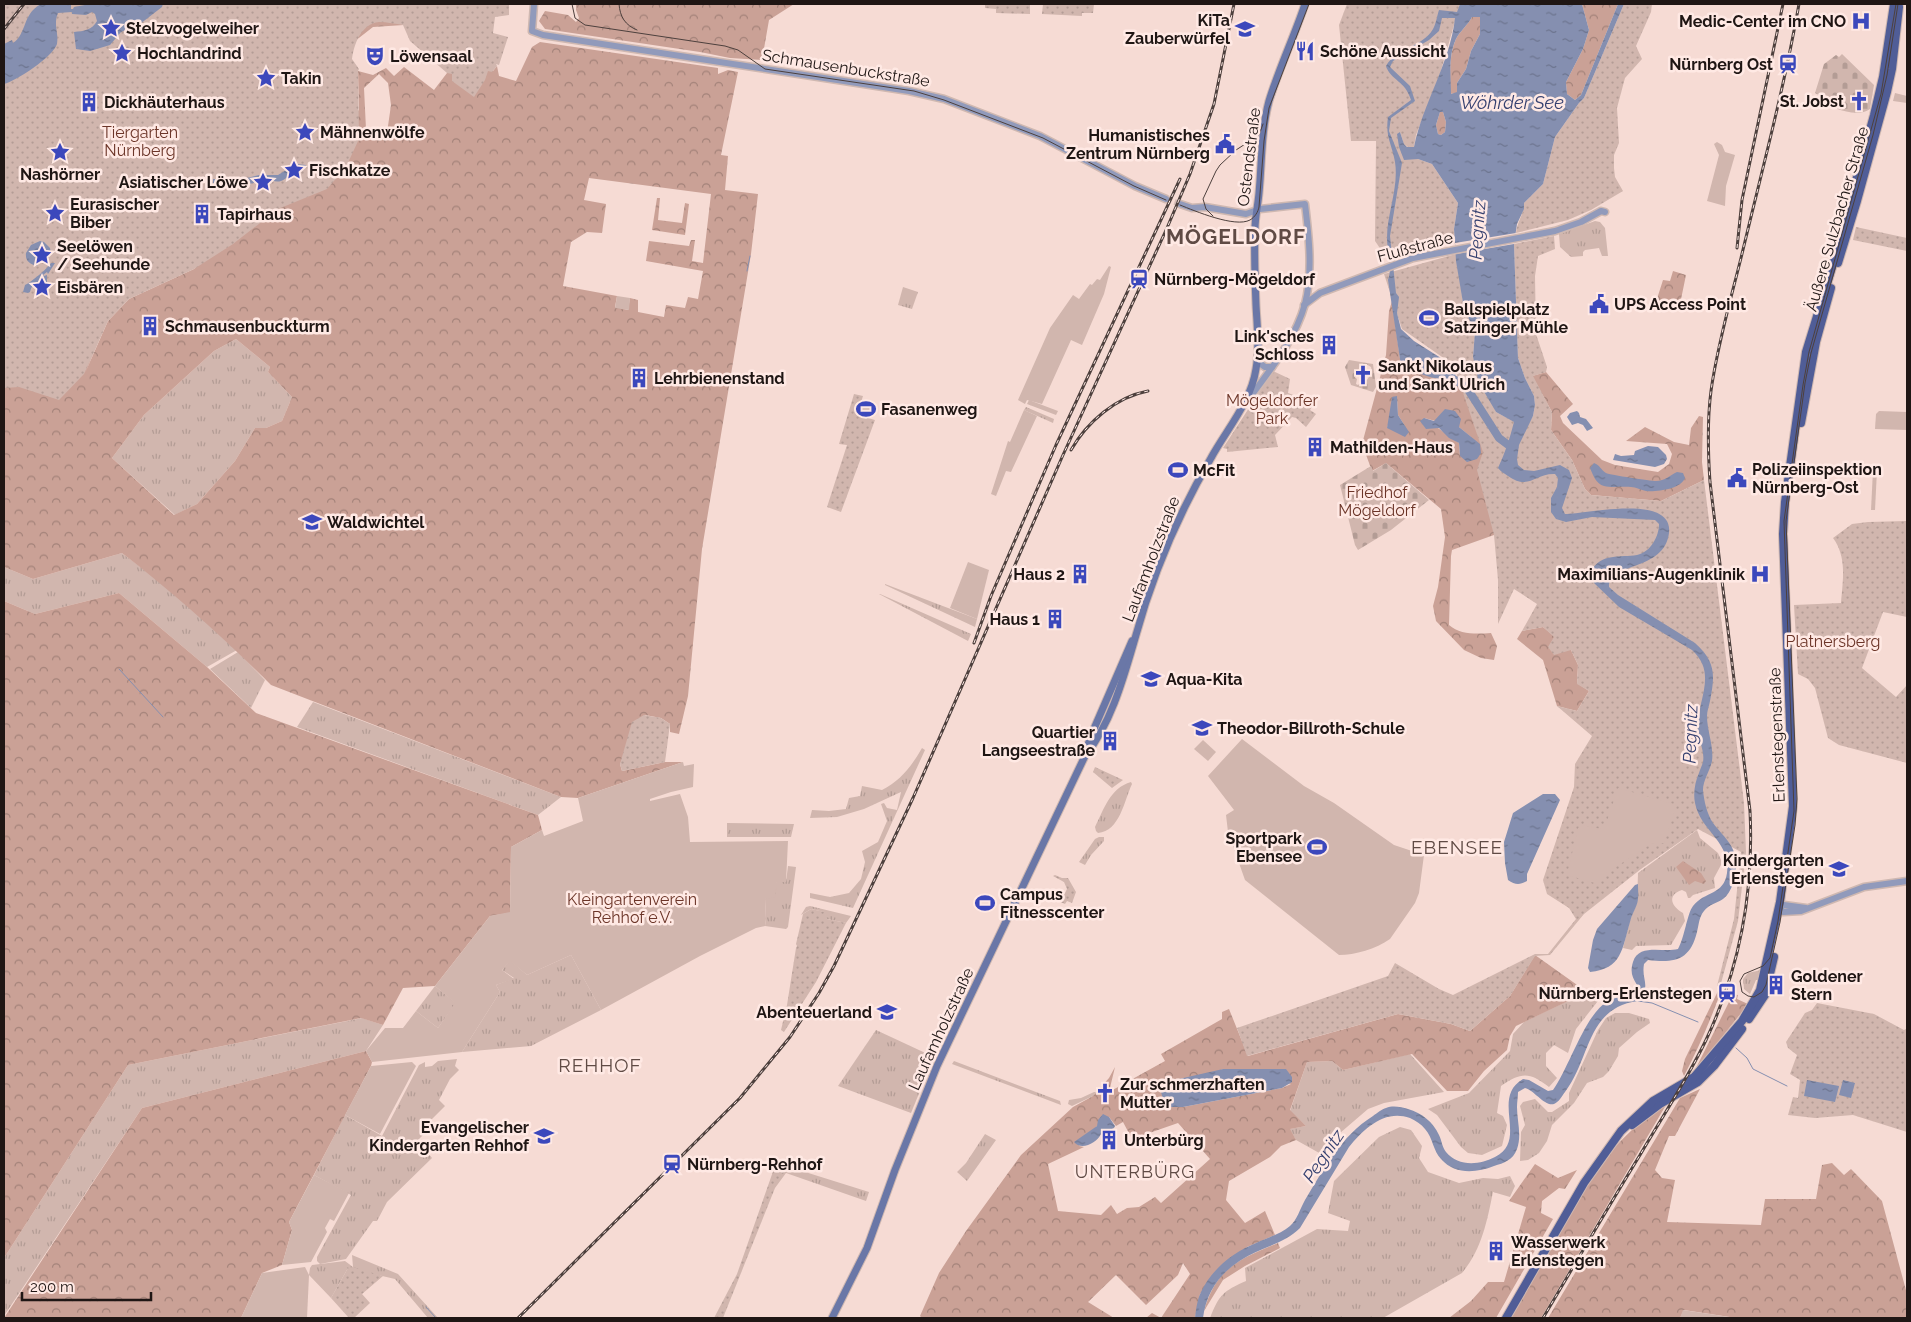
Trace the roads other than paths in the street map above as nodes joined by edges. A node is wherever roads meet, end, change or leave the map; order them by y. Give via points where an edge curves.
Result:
1 (534, 4) edge
2 (1305, 4) edge
3 (1310, 4) edge
4 (1894, 4) edge
5 (1899, 4) edge
6 (1284, 63) junction
7 (1872, 135) junction
8 (1166, 199) tunnel mouth
9 (1180, 204) tunnel mouth
10 (1258, 210) junction
11 (1605, 212) dead end
12 (1308, 288) junction
13 (1320, 293) junction
14 (1304, 305) junction
15 (1810, 353) joint
16 (1258, 362) junction
17 (1272, 367) junction
18 (1244, 404) junction
19 (1907, 881) edge
20 (1782, 909) junction
21 (832, 1318) edge
22 (1506, 1318) edge

1 - 8 street, Schmausenbuckstraße via 532,31 543,35 926,94 1044,138
2 - 6 main road, Ostendstraße
3 - 6 main road, Ostendstraße
4 - 7 main road, Äußere Sulzbacher Straße
5 - 7 main road, Äußere Sulzbacher Straße via 1889,83
6 - 10 main road, Ostendstraße via 1266,117
7 - 15 main road, Äußere Sulzbacher Straße
9 - 10 street via 1242,214
10 - 12 street, Laufamholzstraße via 1305,204 1310,246
10 - 16 main road, Ostendstraße via 1254,256
11 - 13 street, Flußstraße via 1560,229 1430,254
12 - 13 street
12 - 14 street, Laufamholzstraße
13 - 14 street, Flußstraße
14 - 17 street, Laufamholzstraße via 1291,338
15 - 20 main road, Erlenstegenstraße via 1783,522 1794,801
16 - 17 street
16 - 18 main road, Ostendstraße
17 - 18 street, Laufamholzstraße
18 - 21 main road, Laufamholzstraße via 1179,519 1136,635 1085,756 937,1066 865,1253
19 - 20 street via 1859,890 1806,908
20 - 22 main road, Erlenstegenstraße via 1758,996 1735,1034 1696,1080 1653,1101 1621,1130 1584,1183

